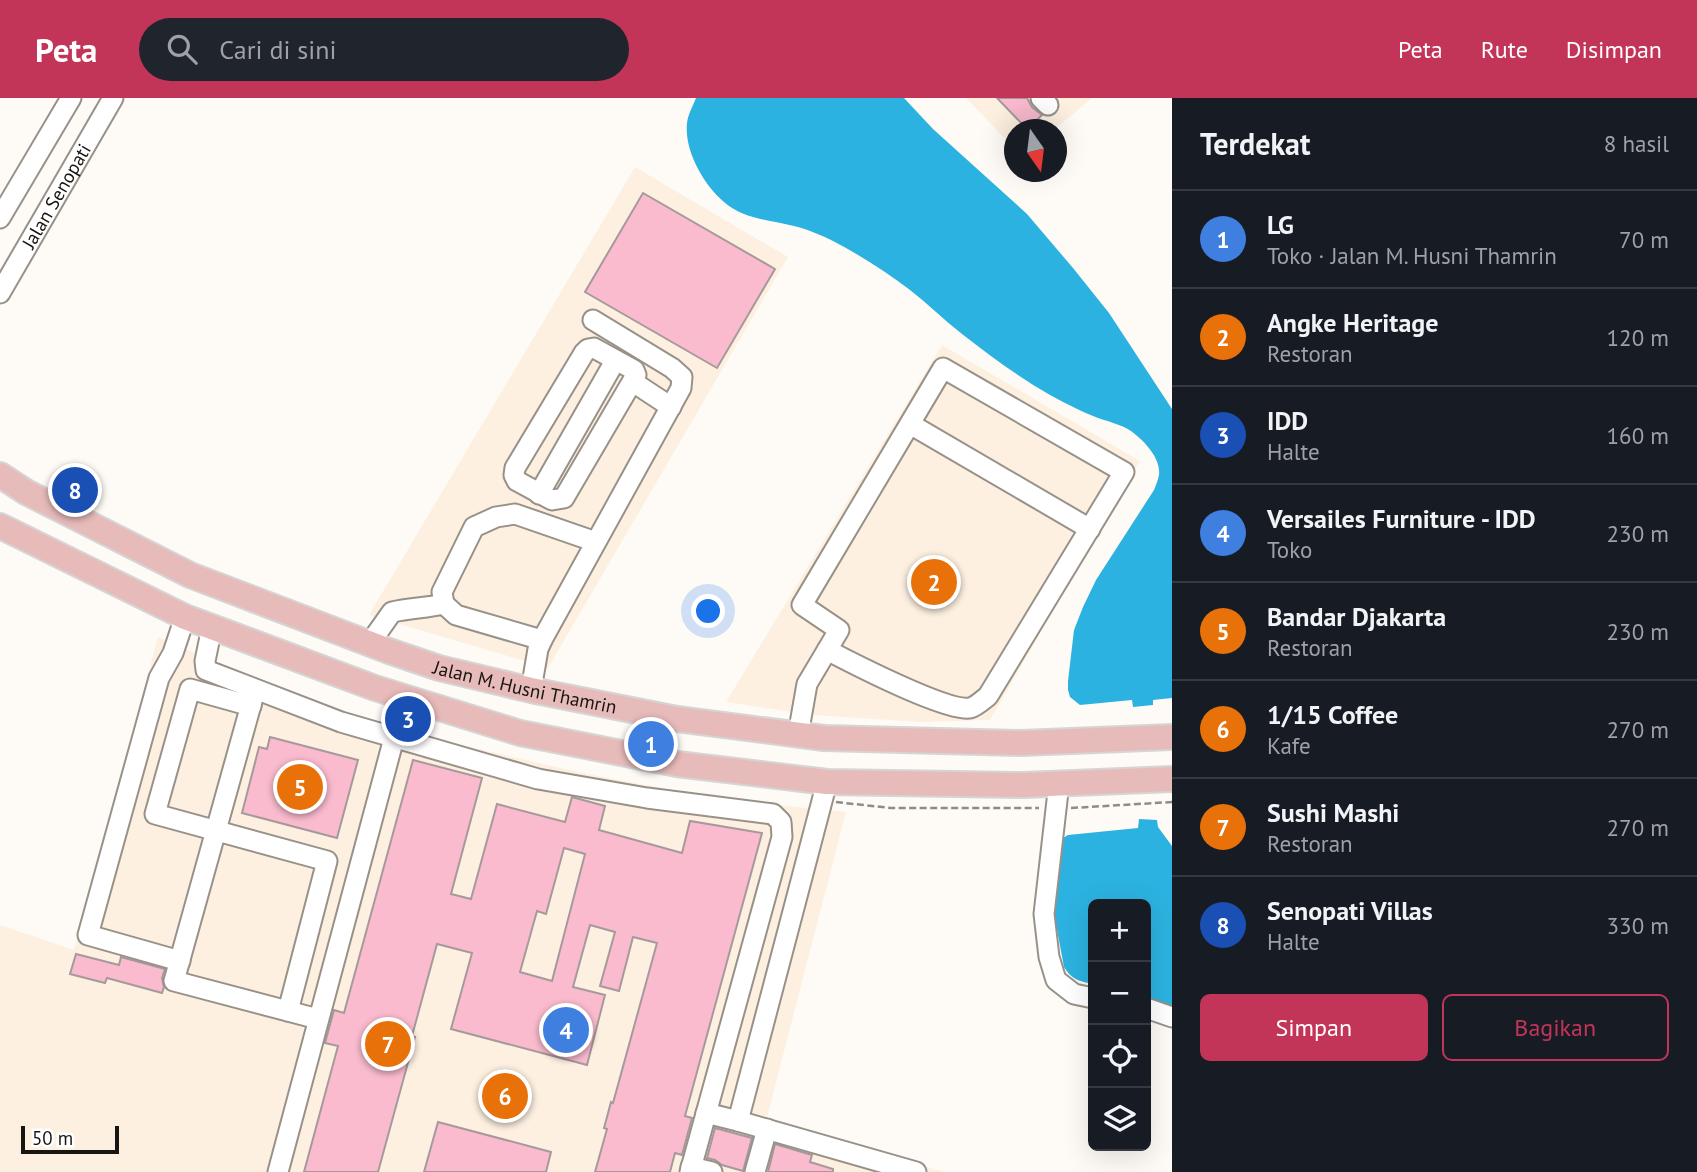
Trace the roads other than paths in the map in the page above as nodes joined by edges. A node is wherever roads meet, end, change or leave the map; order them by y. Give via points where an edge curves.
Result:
1 (71, 98) edge
2 (113, 98) edge
3 (0, 218) edge
4 (0, 293) edge
5 (593, 320) dead end
6 (615, 360) junction
7 (633, 382) junction
8 (671, 407) junction
9 (910, 424) junction
10 (0, 475) edge
11 (539, 494) junction
12 (0, 526) edge
13 (1090, 529) junction
14 (596, 542) junction
15 (444, 604) junction
16 (185, 617) junction
17 (212, 627) junction
18 (541, 639) junction
19 (379, 647) junction
20 (827, 650) junction
21 (412, 658) junction
22 (375, 688) junction
23 (531, 691) junction
24 (402, 696) junction
25 (253, 697) junction
26 (798, 735) junction
27 (1172, 737) edge
28 (394, 738) junction
29 (1172, 779) edge
30 (1059, 783) junction
31 (825, 792) junction
32 (216, 831) junction
33 (320, 888) junction
34 (351, 897) junction
35 (180, 961) junction
36 (745, 971) junction
37 (775, 979) junction
38 (1088, 997) edge
39 (1151, 1010) edge
40 (288, 1011) junction
41 (1172, 1017) edge
42 (318, 1019) junction
43 (706, 1113) junction
44 (738, 1121) junction
45 (767, 1129) junction
46 (691, 1169) edge
47 (278, 1172) edge
48 (712, 1172) edge
49 (755, 1172) edge
50 (916, 1172) edge

1 - 3 street, Jalan Senopati
2 - 4 street, Jalan Senopati
5 - 8 street via 682,377
6 - 7 street via 634,370
6 - 11 street
6 - 11 street via 594,348 584,353 515,468 517,481
7 - 8 street
7 - 11 street via 564,498 552,500
8 - 14 street
9 - 13 street
9 - 13 street via 943,368 1124,472
9 - 20 street via 802,605 839,630
10 - 19 main road, Jalan M. Husni Thamrin via 190,575
12 - 16 main road
13 - 20 street via 988,696 970,708 947,705
14 - 15 street via 515,514 496,517 474,527 442,592
14 - 18 street
15 - 18 street via 456,615
15 - 19 street via 392,612
16 - 17 main road
16 - 35 street via 159,678 88,935
17 - 22 main road
17 - 25 street via 206,670
18 - 23 street
19 - 21 main road, Jalan M. Husni Thamrin
19 - 22 main road
20 - 26 street via 807,684
21 - 23 main road, Jalan M. Husni Thamrin
21 - 24 main road
22 - 24 main road
23 - 26 main road, Jalan M. Husni Thamrin via 677,719
24 - 31 main road via 520,733
25 - 28 street
25 - 32 street
25 - 32 street via 190,689 155,814
26 - 27 main road, Jalan M. Husni Thamrin via 1021,743
28 - 34 street
28 - 36 street via 538,779 773,814 781,822 782,836
29 - 30 main road
30 - 31 main road
30 - 38 street via 1044,914 1049,957 1056,980 1074,994
31 - 37 street
32 - 33 street via 327,861
32 - 35 street
33 - 34 street
33 - 40 street
34 - 42 street
35 - 40 street via 174,981
36 - 37 street
36 - 43 street
37 - 44 street
39 - 41 street
40 - 42 street
42 - 47 street
43 - 44 street
43 - 46 street
44 - 45 street
45 - 49 street
45 - 50 street
46 - 48 street

